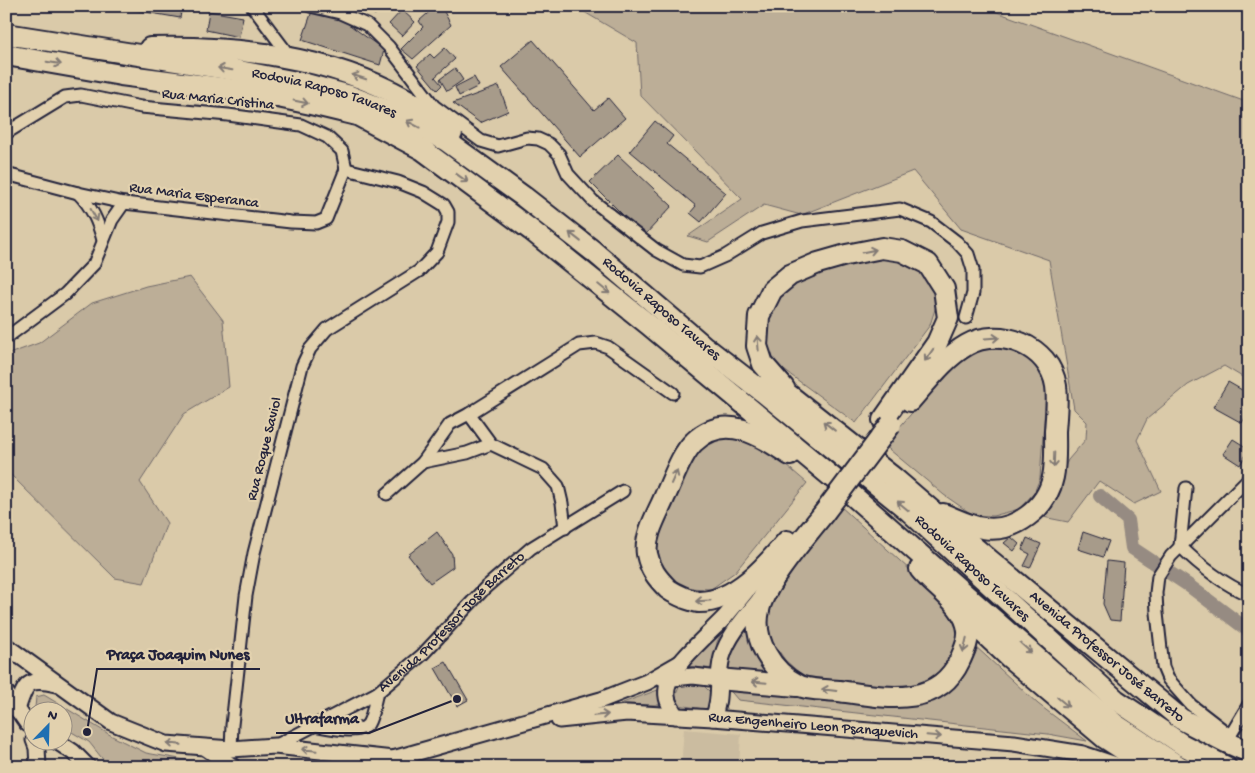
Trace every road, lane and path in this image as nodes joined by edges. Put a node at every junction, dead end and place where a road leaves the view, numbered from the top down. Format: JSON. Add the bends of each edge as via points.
{"nodes":[{"id":1,"x":252,"y":6,"type":"edge"},
{"id":2,"x":310,"y":6,"type":"edge"},
{"id":3,"x":6,"y":34,"type":"edge"},
{"id":4,"x":94,"y":49,"type":"junction"},
{"id":5,"x":6,"y":55,"type":"edge"},
{"id":6,"x":291,"y":58,"type":"junction"},
{"id":7,"x":6,"y":133,"type":"edge"},
{"id":8,"x":346,"y":169,"type":"junction"},
{"id":9,"x":6,"y":174,"type":"edge"},
{"id":10,"x":78,"y":193,"type":"junction"},
{"id":11,"x":524,"y":197,"type":"junction"},
{"id":12,"x":124,"y":203,"type":"junction"},
{"id":13,"x":104,"y":240,"type":"junction"},
{"id":14,"x":593,"y":251,"type":"junction"},
{"id":15,"x":966,"y":318,"type":"dead end"},
{"id":16,"x":6,"y":338,"type":"edge"},
{"id":17,"x":673,"y":393,"type":"dead end"},
{"id":18,"x":792,"y":397,"type":"junction"},
{"id":19,"x":469,"y":414,"type":"junction"},
{"id":20,"x":887,"y":422,"type":"junction"},
{"id":21,"x":491,"y":444,"type":"junction"},
{"id":22,"x":423,"y":462,"type":"junction"},
{"id":23,"x":833,"y":478,"type":"junction"},
{"id":24,"x":1249,"y":478,"type":"edge"},
{"id":25,"x":1186,"y":488,"type":"dead end"},
{"id":26,"x":623,"y":491,"type":"dead end"},
{"id":27,"x":387,"y":494,"type":"dead end"},
{"id":28,"x":929,"y":508,"type":"junction"},
{"id":29,"x":819,"y":510,"type":"junction"},
{"id":30,"x":565,"y":528,"type":"junction"},
{"id":31,"x":898,"y":534,"type":"junction"},
{"id":32,"x":1180,"y":546,"type":"junction"},
{"id":33,"x":974,"y":547,"type":"junction"},
{"id":34,"x":773,"y":559,"type":"junction"},
{"id":35,"x":769,"y":585,"type":"junction"},
{"id":36,"x":1249,"y":595,"type":"edge"},
{"id":37,"x":961,"y":611,"type":"junction"},
{"id":38,"x":6,"y":646,"type":"edge"},
{"id":39,"x":680,"y":663,"type":"junction"},
{"id":40,"x":670,"y":677,"type":"junction"},
{"id":41,"x":718,"y":679,"type":"junction"},
{"id":42,"x":647,"y":682,"type":"junction"},
{"id":43,"x":60,"y":685,"type":"junction"},
{"id":44,"x":799,"y":686,"type":"junction"},
{"id":45,"x":6,"y":693,"type":"edge"},
{"id":46,"x":377,"y":693,"type":"junction"},
{"id":47,"x":1249,"y":704,"type":"edge"},
{"id":48,"x":17,"y":710,"type":"junction"},
{"id":49,"x":676,"y":716,"type":"junction"},
{"id":50,"x":22,"y":717,"type":"edge"},
{"id":51,"x":713,"y":718,"type":"junction"},
{"id":52,"x":313,"y":725,"type":"junction"},
{"id":53,"x":501,"y":729,"type":"junction"},
{"id":54,"x":1228,"y":739,"type":"junction"},
{"id":55,"x":1183,"y":745,"type":"junction"},
{"id":56,"x":275,"y":746,"type":"junction"},
{"id":57,"x":205,"y":747,"type":"junction"},
{"id":58,"x":231,"y":749,"type":"junction"},
{"id":59,"x":37,"y":750,"type":"edge"},
{"id":60,"x":70,"y":750,"type":"edge"},
{"id":61,"x":1249,"y":752,"type":"edge"},
{"id":62,"x":394,"y":763,"type":"edge"},
{"id":63,"x":38,"y":767,"type":"edge"},
{"id":64,"x":88,"y":767,"type":"edge"},
{"id":65,"x":233,"y":767,"type":"edge"},
{"id":66,"x":366,"y":767,"type":"edge"},
{"id":67,"x":1122,"y":767,"type":"edge"},
{"id":68,"x":1150,"y":767,"type":"edge"},
{"id":69,"x":1180,"y":767,"type":"edge"},
{"id":70,"x":1226,"y":767,"type":"edge"}],
"edges":[{"from":1,"to":6,"type":"street"},
{"from":2,"to":15,"type":"street","via":[[340,13],[367,25],[434,106],[481,141],[498,146],[538,138],[548,144],[559,154],[568,174],[593,201],[682,266],[700,267],[726,256],[762,232],[802,221],[900,209],[931,222],[968,254],[973,293]]},
{"from":3,"to":4,"type":"highway","name":"Rodovia Raposo Tavares"},
{"from":4,"to":6,"type":"highway","via":[[233,49]]},
{"from":11,"to":4,"type":"highway","name":"Rodovia Raposo Tavares","one_way":true,"via":[[445,140],[391,112],[350,96],[264,76]]},
{"from":5,"to":23,"type":"highway","name":"Rodovia Raposo Tavares","one_way":true,"via":[[259,94],[356,115],[423,150],[492,200]]},
{"from":11,"to":6,"type":"highway","one_way":true,"via":[[502,171],[408,100],[367,80]]},
{"from":7,"to":8,"type":"street","name":"Rua Maria Cristina","via":[[65,97],[82,94],[141,107],[302,125],[328,137],[342,151]]},
{"from":8,"to":12,"type":"street","name":"Rua Maria Esperanca","via":[[326,219],[316,224]]},
{"from":8,"to":58,"type":"street","name":"Rua Roque Saviol","via":[[392,180],[422,192],[444,205],[448,222],[437,252],[420,271],[327,330],[310,349],[302,366],[252,561]]},
{"from":9,"to":10,"type":"street","name":"Rua Maria Esperanca"},
{"from":10,"to":12,"type":"street","name":"Rua Maria Esperanca"},
{"from":10,"to":13,"type":"street","one_way":true,"via":[[88,203]]},
{"from":14,"to":11,"type":"highway","name":"Rodovia Raposo Tavares","one_way":true},
{"from":12,"to":13,"type":"street"},
{"from":13,"to":16,"type":"street","via":[[94,264],[65,294]]},
{"from":14,"to":18,"type":"highway"},
{"from":55,"to":14,"type":"highway","name":"Rodovia Raposo Tavares","one_way":true,"via":[[1116,700],[909,511],[705,347]]},
{"from":17,"to":19,"type":"street","via":[[608,346],[596,342],[579,345]]},
{"from":18,"to":20,"type":"highway","one_way":true,"via":[[763,364],[757,346],[759,316],[772,290],[790,276],[818,263],[882,248],[902,251],[928,264],[944,289],[948,318],[937,343]]},
{"from":28,"to":18,"type":"highway","name":"Rodovia Raposo Tavares","one_way":true},
{"from":19,"to":21,"type":"street"},
{"from":19,"to":22,"type":"street","via":[[450,424]]},
{"from":20,"to":28,"type":"highway","one_way":true,"via":[[952,356],[981,339],[994,336],[1030,346],[1050,368],[1056,384],[1053,477],[1048,494],[1038,509],[1004,527],[984,528]]},
{"from":20,"to":29,"type":"highway","bridge":true},
{"from":21,"to":22,"type":"street","via":[[467,453]]},
{"from":21,"to":30,"type":"street","via":[[543,468],[558,486]]},
{"from":22,"to":27,"type":"street"},
{"from":23,"to":31,"type":"highway","name":"Rodovia Raposo Tavares"},
{"from":34,"to":23,"type":"highway","one_way":true,"via":[[734,592],[717,600],[698,602],[673,593],[655,576],[647,553],[650,532],[680,464],[693,443],[709,431],[726,427],[744,429]]},
{"from":24,"to":32,"type":"street"},
{"from":25,"to":32,"type":"street"},
{"from":26,"to":30,"type":"street","name":"Avenida Professor José Barreto"},
{"from":28,"to":33,"type":"highway","name":"Rodovia Raposo Tavares"},
{"from":29,"to":34,"type":"highway"},
{"from":29,"to":35,"type":"highway"},
{"from":30,"to":46,"type":"street","name":"Avenida Professor José Barreto","via":[[531,548],[486,587],[422,654]]},
{"from":31,"to":37,"type":"highway","via":[[908,555]]},
{"from":31,"to":69,"type":"highway","name":"Rodovia Raposo Tavares","one_way":true,"via":[[1069,686],[1115,724]]},
{"from":32,"to":36,"type":"street","via":[[1233,588]]},
{"from":32,"to":54,"type":"street","via":[[1158,576],[1157,613],[1164,666],[1168,679]]},
{"from":33,"to":54,"type":"highway","name":"Avenida Professor José Barreto","via":[[1180,718]]},
{"from":33,"to":55,"type":"highway","via":[[1020,599]]},
{"from":34,"to":39,"type":"main road"},
{"from":35,"to":41,"type":"main road","via":[[731,639],[722,656]]},
{"from":35,"to":44,"type":"highway","via":[[759,609],[760,638],[765,653],[778,670]]},
{"from":37,"to":44,"type":"highway","one_way":true,"via":[[968,631],[966,648],[957,668],[941,685],[918,696],[890,698]]},
{"from":37,"to":68,"type":"highway","one_way":true,"via":[[1009,657],[1105,738]]},
{"from":38,"to":43,"type":"main road","name":"Rua Engenheiro Leon Psanquevich"},
{"from":39,"to":40,"type":"main road"},
{"from":39,"to":42,"type":"main road"},
{"from":40,"to":41,"type":"main road"},
{"from":40,"to":42,"type":"main road"},
{"from":40,"to":49,"type":"main road","via":[[666,689],[667,703]]},
{"from":44,"to":41,"type":"highway","one_way":true},
{"from":41,"to":51,"type":"main road","via":[[718,706]]},
{"from":42,"to":53,"type":"main road","name":"Rua Engenheiro Leon Psanquevich","via":[[601,700]]},
{"from":43,"to":48,"type":"main road","via":[[40,680],[29,684],[22,693]]},
{"from":57,"to":43,"type":"main road","name":"Rua Engenheiro Leon Psanquevich","one_way":true,"via":[[166,744],[111,722]]},
{"from":45,"to":48,"type":"main road"},
{"from":46,"to":52,"type":"street","name":"Avenida Professor José Barreto"},
{"from":46,"to":52,"type":"street","via":[[367,726],[354,731]]},
{"from":47,"to":54,"type":"street"},
{"from":48,"to":50,"type":"main road"},
{"from":49,"to":51,"type":"main road","name":"Rua Engenheiro Leon Psanquevich"},
{"from":53,"to":49,"type":"main road","name":"Rua Engenheiro Leon Psanquevich","one_way":true,"via":[[583,716],[627,713]]},
{"from":51,"to":67,"type":"main road","name":"Rua Engenheiro Leon Psanquevich","one_way":true,"via":[[1014,743],[1083,754]]},
{"from":52,"to":56,"type":"street","name":"Avenida Professor José Barreto"},
{"from":53,"to":62,"type":"main road","name":"Rua Engenheiro Leon Psanquevich"},
{"from":54,"to":61,"type":"highway","name":"Avenida Professor José Barreto"},
{"from":55,"to":70,"type":"highway","name":"Rodovia Raposo Tavares"},
{"from":56,"to":58,"type":"main road","name":"Rua Engenheiro Leon Psanquevich"},
{"from":62,"to":56,"type":"main road","name":"Rua Engenheiro Leon Psanquevich","one_way":true},
{"from":57,"to":58,"type":"main road","name":"Rua Engenheiro Leon Psanquevich"},
{"from":57,"to":65,"type":"main road"},
{"from":59,"to":63,"type":"main road"},
{"from":60,"to":64,"type":"main road"},
{"from":62,"to":66,"type":"main road"}]}
